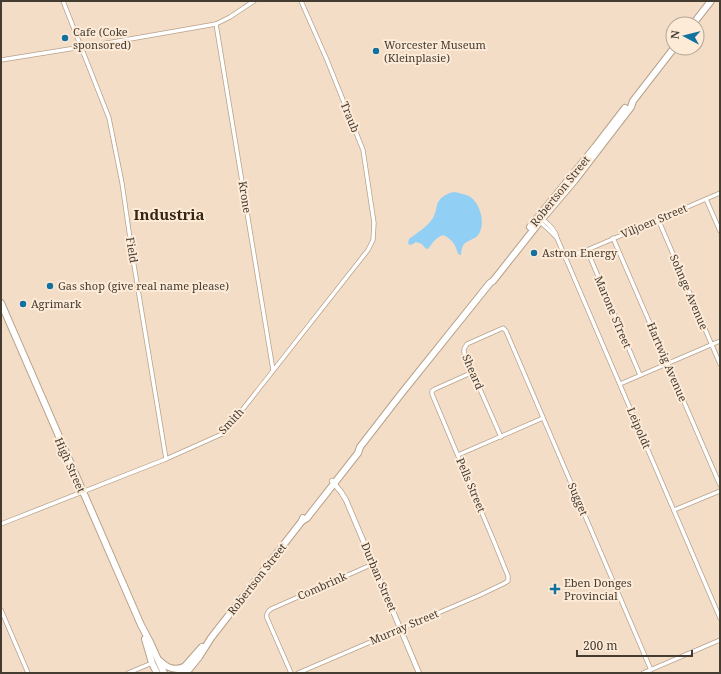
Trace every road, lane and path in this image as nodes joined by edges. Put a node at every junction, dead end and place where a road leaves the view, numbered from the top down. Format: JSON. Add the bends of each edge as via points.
{"nodes":[{"id":1,"x":63,"y":1,"type":"edge"},
{"id":2,"x":254,"y":1,"type":"edge"},
{"id":3,"x":301,"y":1,"type":"edge"},
{"id":4,"x":711,"y":1,"type":"edge"},
{"id":5,"x":699,"y":16,"type":"edge"},
{"id":6,"x":216,"y":24,"type":"junction"},
{"id":7,"x":81,"y":47,"type":"junction"},
{"id":8,"x":668,"y":56,"type":"edge"},
{"id":9,"x":1,"y":60,"type":"edge"},
{"id":10,"x":720,"y":193,"type":"edge"},
{"id":11,"x":706,"y":199,"type":"junction"},
{"id":12,"x":539,"y":219,"type":"junction"},
{"id":13,"x":658,"y":219,"type":"junction"},
{"id":14,"x":720,"y":231,"type":"edge"},
{"id":15,"x":613,"y":238,"type":"junction"},
{"id":16,"x":373,"y":240,"type":"joint"},
{"id":17,"x":587,"y":250,"type":"junction"},
{"id":18,"x":565,"y":258,"type":"junction"},
{"id":19,"x":1,"y":303,"type":"edge"},
{"id":20,"x":504,"y":328,"type":"joint"},
{"id":21,"x":720,"y":341,"type":"edge"},
{"id":22,"x":712,"y":344,"type":"junction"},
{"id":23,"x":668,"y":363,"type":"junction"},
{"id":24,"x":720,"y":364,"type":"edge"},
{"id":25,"x":273,"y":371,"type":"junction"},
{"id":26,"x":473,"y":372,"type":"junction"},
{"id":27,"x":640,"y":375,"type":"junction"},
{"id":28,"x":620,"y":384,"type":"junction"},
{"id":29,"x":544,"y":418,"type":"junction"},
{"id":30,"x":501,"y":437,"type":"junction"},
{"id":31,"x":458,"y":455,"type":"junction"},
{"id":32,"x":166,"y":459,"type":"junction"},
{"id":33,"x":333,"y":482,"type":"junction"},
{"id":34,"x":720,"y":485,"type":"edge"},
{"id":35,"x":720,"y":491,"type":"edge"},
{"id":36,"x":83,"y":492,"type":"junction"},
{"id":37,"x":674,"y":510,"type":"junction"},
{"id":38,"x":1,"y":524,"type":"edge"},
{"id":39,"x":373,"y":564,"type":"junction"},
{"id":40,"x":508,"y":579,"type":"joint"},
{"id":41,"x":1,"y":610,"type":"edge"},
{"id":42,"x":720,"y":618,"type":"edge"},
{"id":43,"x":141,"y":625,"type":"junction"},
{"id":44,"x":401,"y":628,"type":"junction"},
{"id":45,"x":720,"y":640,"type":"edge"},
{"id":46,"x":158,"y":658,"type":"junction"},
{"id":47,"x":152,"y":663,"type":"junction"},
{"id":48,"x":186,"y":670,"type":"edge"},
{"id":49,"x":651,"y":670,"type":"junction"},
{"id":50,"x":28,"y":673,"type":"edge"},
{"id":51,"x":128,"y":673,"type":"edge"},
{"id":52,"x":157,"y":673,"type":"edge"},
{"id":53,"x":164,"y":673,"type":"edge"},
{"id":54,"x":180,"y":673,"type":"edge"},
{"id":55,"x":291,"y":673,"type":"edge"},
{"id":56,"x":298,"y":673,"type":"edge"},
{"id":57,"x":419,"y":673,"type":"edge"},
{"id":58,"x":643,"y":673,"type":"edge"}],
"edges":[{"from":1,"to":7,"type":"street","name":"Field"},
{"from":2,"to":6,"type":"street"},
{"from":3,"to":16,"type":"street","name":"Traub","via":[[363,150],[374,223]]},
{"from":4,"to":5,"type":"main road"},
{"from":6,"to":7,"type":"street"},
{"from":6,"to":25,"type":"street","name":"Krone"},
{"from":7,"to":9,"type":"street"},
{"from":7,"to":32,"type":"street","name":"Field","via":[[112,129]]},
{"from":8,"to":12,"type":"main road","name":"Robertson Street","via":[[599,150]]},
{"from":10,"to":11,"type":"street","name":"Viljoen Street"},
{"from":11,"to":13,"type":"street","name":"Viljoen Street"},
{"from":11,"to":14,"type":"street"},
{"from":12,"to":18,"type":"street","name":"Leipoldt","via":[[557,238]]},
{"from":12,"to":33,"type":"main road","name":"Robertson Street","via":[[493,281]]},
{"from":13,"to":15,"type":"street","name":"Viljoen Street"},
{"from":13,"to":22,"type":"street","name":"Sohnge Avenue"},
{"from":15,"to":17,"type":"street","name":"Viljoen Street"},
{"from":15,"to":23,"type":"street","name":"Hartwig Avenue"},
{"from":16,"to":25,"type":"street","name":"Smith","via":[[368,250]]},
{"from":17,"to":18,"type":"street","name":"Viljoen Street"},
{"from":17,"to":27,"type":"street","name":"Marone STreet"},
{"from":18,"to":28,"type":"street","name":"Leipoldt"},
{"from":19,"to":36,"type":"main road","name":"High Street"},
{"from":20,"to":26,"type":"street","name":"Sheard","via":[[465,346],[464,352]]},
{"from":20,"to":29,"type":"street","name":"Sugget"},
{"from":21,"to":22,"type":"street"},
{"from":22,"to":23,"type":"street"},
{"from":22,"to":24,"type":"street","name":"Sohnge Avenue"},
{"from":23,"to":27,"type":"street"},
{"from":23,"to":34,"type":"street","name":"Hartwig Avenue"},
{"from":25,"to":32,"type":"street","name":"Smith","via":[[222,434]]},
{"from":26,"to":30,"type":"street","name":"Sheard"},
{"from":26,"to":31,"type":"street","name":"Pells Street","via":[[432,391]]},
{"from":27,"to":28,"type":"street"},
{"from":28,"to":37,"type":"street","name":"Leipoldt"},
{"from":29,"to":30,"type":"street"},
{"from":29,"to":49,"type":"street","name":"Sugget"},
{"from":30,"to":31,"type":"street"},
{"from":31,"to":40,"type":"street","name":"Pells Street"},
{"from":32,"to":36,"type":"street","name":"Smith"},
{"from":33,"to":39,"type":"street","name":"Durban Street","via":[[346,500]]},
{"from":33,"to":48,"type":"main road","name":"Robertson Street","via":[[211,638],[199,657]]},
{"from":35,"to":37,"type":"street"},
{"from":36,"to":38,"type":"street","name":"Smith"},
{"from":36,"to":43,"type":"main road","name":"High Street"},
{"from":37,"to":42,"type":"street","name":"Leipoldt"},
{"from":39,"to":44,"type":"street","name":"Durban Street"},
{"from":39,"to":55,"type":"street","name":"Combrink","via":[[267,613]]},
{"from":40,"to":44,"type":"street","name":"Murray Street","via":[[503,584]]},
{"from":41,"to":50,"type":"street"},
{"from":43,"to":46,"type":"main road","name":"High Street"},
{"from":43,"to":47,"type":"main road","name":"High Street"},
{"from":44,"to":56,"type":"street","name":"Murray Street"},
{"from":44,"to":57,"type":"street","name":"Durban Street"},
{"from":45,"to":49,"type":"street"},
{"from":46,"to":48,"type":"main road","via":[[165,666]]},
{"from":46,"to":53,"type":"main road","name":"High Street"},
{"from":47,"to":51,"type":"street"},
{"from":47,"to":52,"type":"main road","name":"High Street"},
{"from":48,"to":54,"type":"main road","name":"Robertson Street"},
{"from":49,"to":58,"type":"street"}]}
